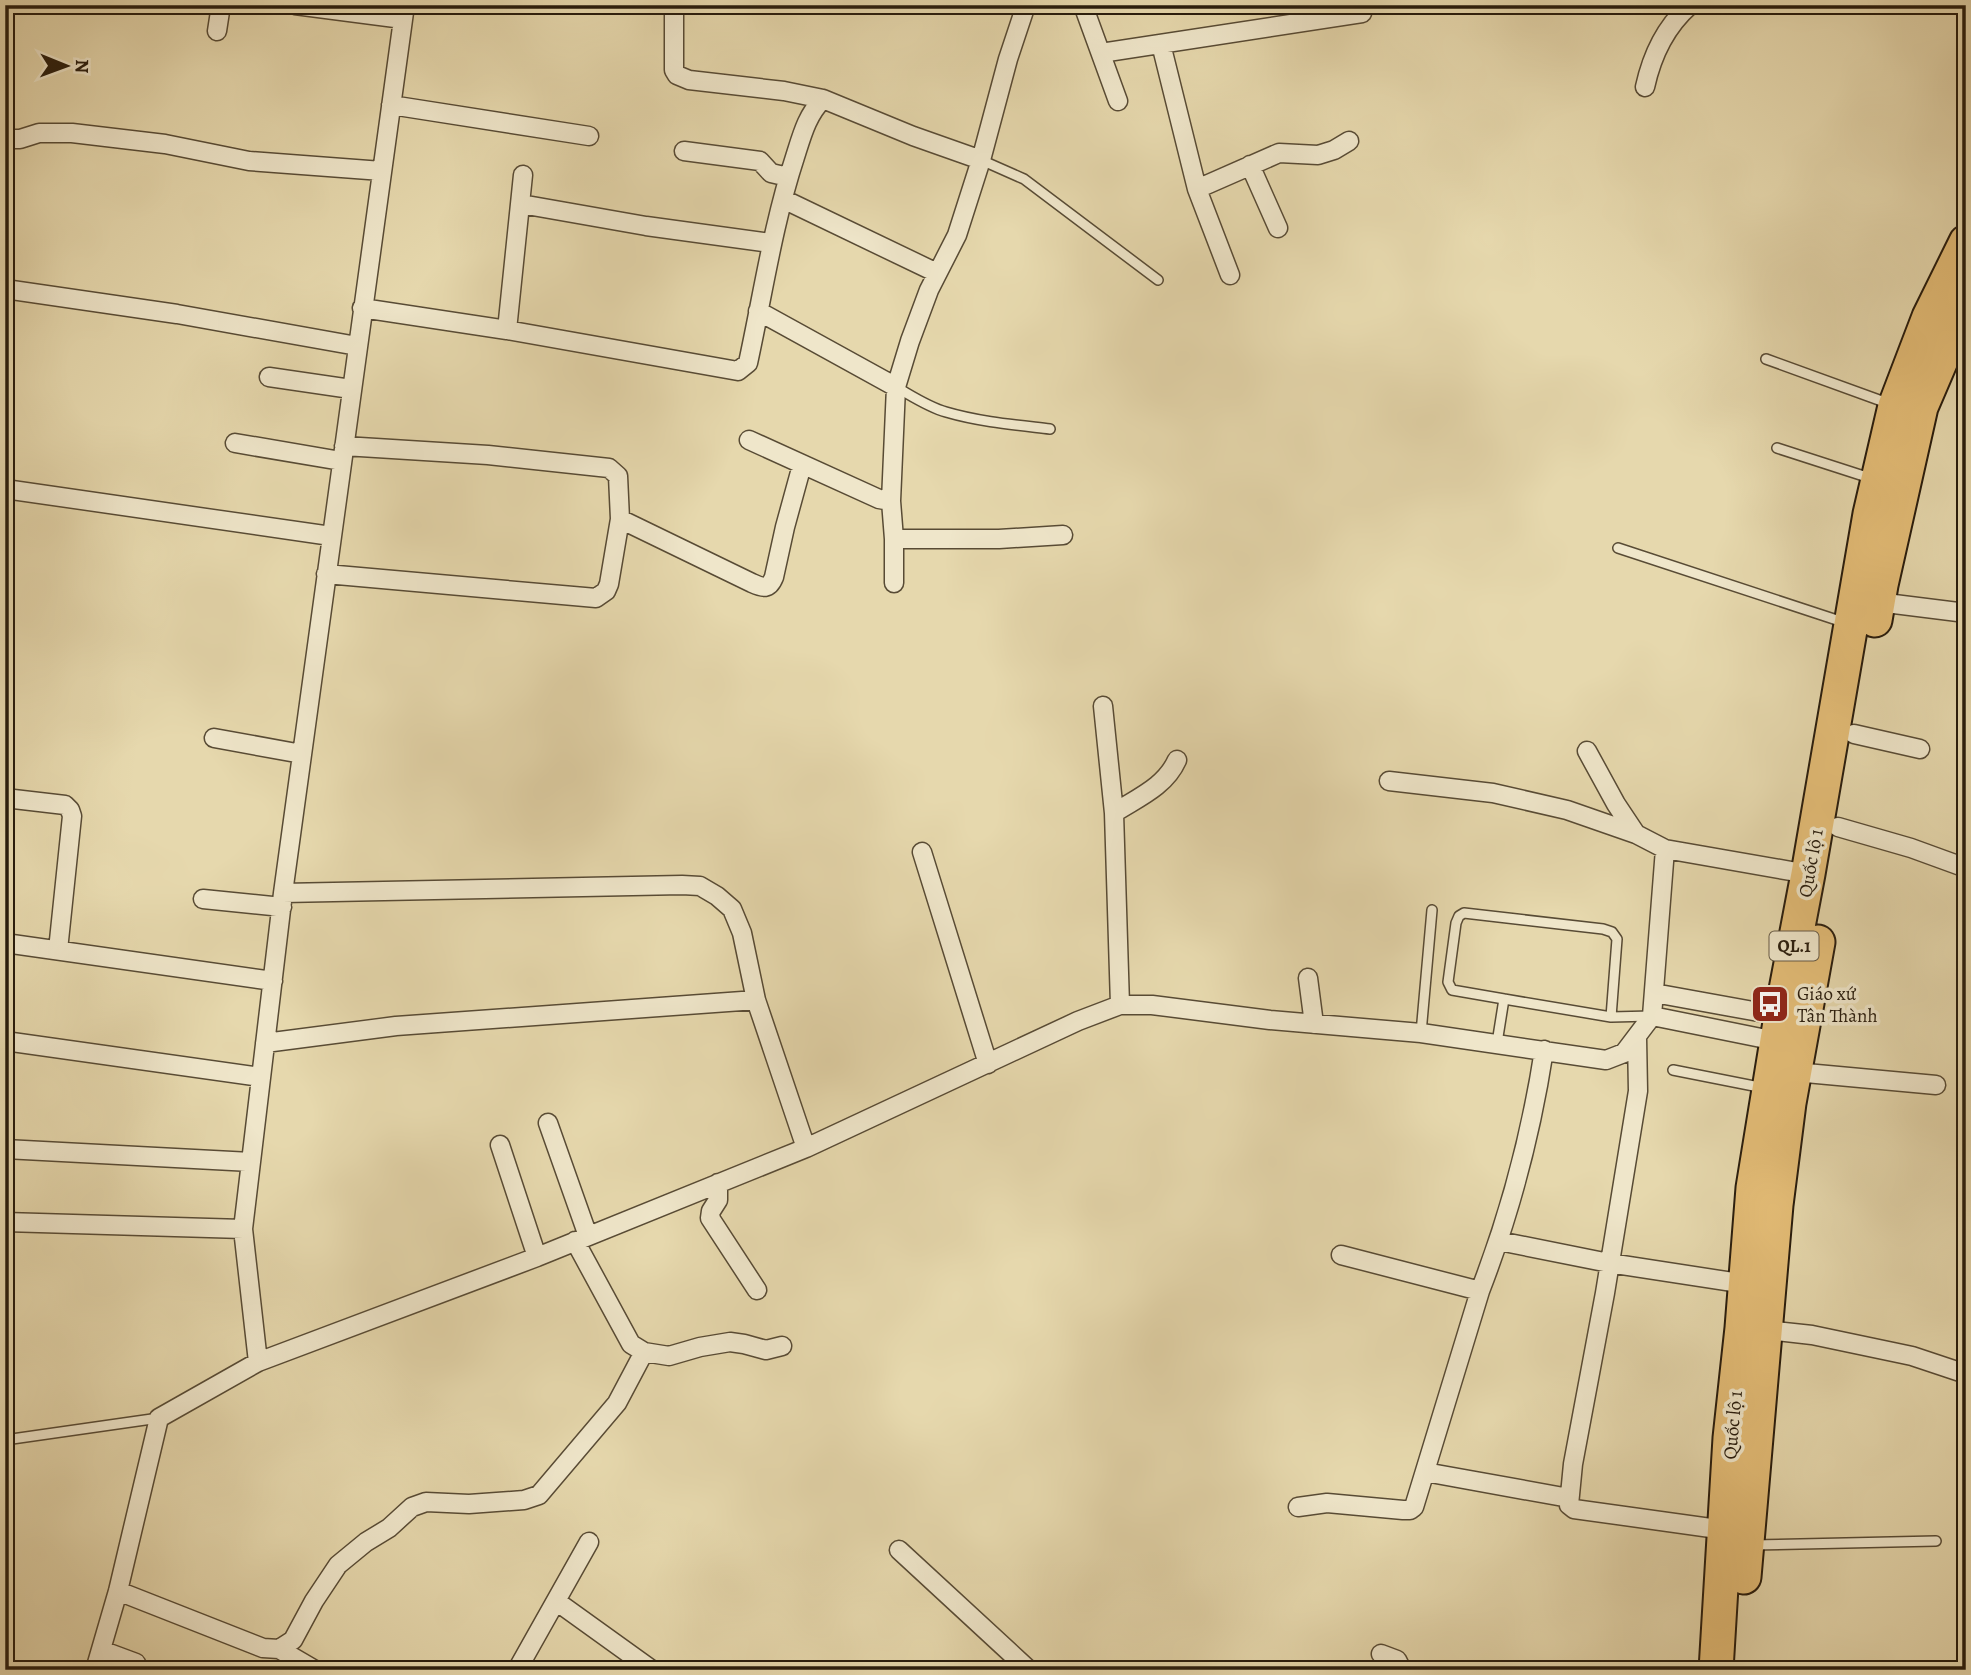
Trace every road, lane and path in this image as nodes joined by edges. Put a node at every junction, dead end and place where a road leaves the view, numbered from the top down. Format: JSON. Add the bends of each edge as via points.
{"nodes":[{"id":1,"x":220,"y":5,"type":"edge"},
{"id":2,"x":295,"y":5,"type":"edge"},
{"id":3,"x":1026,"y":5,"type":"edge"},
{"id":4,"x":1083,"y":5,"type":"edge"},
{"id":5,"x":1690,"y":5,"type":"edge"},
{"id":6,"x":404,"y":12,"type":"edge"},
{"id":7,"x":674,"y":13,"type":"dead end"},
{"id":8,"x":1362,"y":13,"type":"dead end"},
{"id":9,"x":217,"y":31,"type":"dead end"},
{"id":10,"x":1161,"y":44,"type":"junction"},
{"id":11,"x":1101,"y":53,"type":"junction"},
{"id":12,"x":1645,"y":87,"type":"dead end"},
{"id":13,"x":823,"y":99,"type":"junction"},
{"id":14,"x":1118,"y":101,"type":"dead end"},
{"id":15,"x":391,"y":105,"type":"junction"},
{"id":16,"x":589,"y":136,"type":"dead end"},
{"id":17,"x":5,"y":139,"type":"edge"},
{"id":18,"x":1349,"y":141,"type":"dead end"},
{"id":19,"x":684,"y":151,"type":"dead end"},
{"id":20,"x":981,"y":160,"type":"junction"},
{"id":21,"x":1250,"y":165,"type":"junction"},
{"id":22,"x":382,"y":171,"type":"junction"},
{"id":23,"x":523,"y":175,"type":"dead end"},
{"id":24,"x":788,"y":177,"type":"junction"},
{"id":25,"x":1197,"y":189,"type":"junction"},
{"id":26,"x":783,"y":199,"type":"junction"},
{"id":27,"x":521,"y":204,"type":"junction"},
{"id":28,"x":1278,"y":228,"type":"dead end"},
{"id":29,"x":1966,"y":242,"type":"edge"},
{"id":30,"x":771,"y":243,"type":"junction"},
{"id":31,"x":937,"y":272,"type":"junction"},
{"id":32,"x":1230,"y":275,"type":"dead end"},
{"id":33,"x":1158,"y":280,"type":"dead end"},
{"id":34,"x":5,"y":289,"type":"edge"},
{"id":35,"x":1966,"y":302,"type":"edge"},
{"id":36,"x":362,"y":309,"type":"junction"},
{"id":37,"x":758,"y":311,"type":"junction"},
{"id":38,"x":507,"y":330,"type":"junction"},
{"id":39,"x":357,"y":346,"type":"junction"},
{"id":40,"x":1766,"y":359,"type":"dead end"},
{"id":41,"x":269,"y":377,"type":"dead end"},
{"id":42,"x":897,"y":387,"type":"junction"},
{"id":43,"x":351,"y":389,"type":"junction"},
{"id":44,"x":1895,"y":406,"type":"junction"},
{"id":45,"x":1051,"y":429,"type":"dead end"},
{"id":46,"x":749,"y":440,"type":"dead end"},
{"id":47,"x":235,"y":443,"type":"dead end"},
{"id":48,"x":1777,"y":448,"type":"dead end"},
{"id":49,"x":342,"y":453,"type":"junction"},
{"id":50,"x":802,"y":465,"type":"junction"},
{"id":51,"x":1878,"y":481,"type":"junction"},
{"id":52,"x":5,"y":489,"type":"edge"},
{"id":53,"x":891,"y":501,"type":"junction"},
{"id":54,"x":620,"y":519,"type":"junction"},
{"id":55,"x":1063,"y":535,"type":"dead end"},
{"id":56,"x":331,"y":536,"type":"junction"},
{"id":57,"x":894,"y":539,"type":"junction"},
{"id":58,"x":1618,"y":548,"type":"dead end"},
{"id":59,"x":326,"y":574,"type":"junction"},
{"id":60,"x":894,"y":583,"type":"dead end"},
{"id":61,"x":1878,"y":603,"type":"junction"},
{"id":62,"x":1966,"y":612,"type":"edge"},
{"id":63,"x":1851,"y":625,"type":"junction"},
{"id":64,"x":1103,"y":706,"type":"dead end"},
{"id":65,"x":1854,"y":734,"type":"junction"},
{"id":66,"x":214,"y":738,"type":"dead end"},
{"id":67,"x":1920,"y":749,"type":"dead end"},
{"id":68,"x":1587,"y":751,"type":"dead end"},
{"id":69,"x":302,"y":754,"type":"junction"},
{"id":70,"x":1177,"y":760,"type":"dead end"},
{"id":71,"x":1389,"y":781,"type":"dead end"},
{"id":72,"x":5,"y":798,"type":"edge"},
{"id":73,"x":1114,"y":813,"type":"junction"},
{"id":74,"x":1838,"y":827,"type":"junction"},
{"id":75,"x":1636,"y":834,"type":"junction"},
{"id":76,"x":1665,"y":849,"type":"junction"},
{"id":77,"x":922,"y":852,"type":"dead end"},
{"id":78,"x":1966,"y":868,"type":"edge"},
{"id":79,"x":1808,"y":874,"type":"junction"},
{"id":80,"x":203,"y":899,"type":"dead end"},
{"id":81,"x":283,"y":900,"type":"junction"},
{"id":82,"x":1432,"y":910,"type":"dead end"},
{"id":83,"x":5,"y":943,"type":"edge"},
{"id":84,"x":58,"y":950,"type":"junction"},
{"id":85,"x":1308,"y":978,"type":"dead end"},
{"id":86,"x":272,"y":981,"type":"junction"},
{"id":87,"x":1654,"y":993,"type":"junction"},
{"id":88,"x":1504,"y":999,"type":"junction"},
{"id":89,"x":755,"y":1000,"type":"junction"},
{"id":90,"x":1120,"y":1005,"type":"junction"},
{"id":91,"x":1652,"y":1016,"type":"junction"},
{"id":92,"x":1611,"y":1017,"type":"junction"},
{"id":93,"x":1314,"y":1024,"type":"junction"},
{"id":94,"x":1779,"y":1029,"type":"junction"},
{"id":95,"x":1421,"y":1033,"type":"junction"},
{"id":96,"x":1637,"y":1038,"type":"junction"},
{"id":97,"x":5,"y":1041,"type":"edge"},
{"id":98,"x":265,"y":1043,"type":"junction"},
{"id":99,"x":1497,"y":1043,"type":"junction"},
{"id":100,"x":1544,"y":1050,"type":"junction"},
{"id":101,"x":988,"y":1064,"type":"junction"},
{"id":102,"x":1673,"y":1070,"type":"dead end"},
{"id":103,"x":261,"y":1077,"type":"junction"},
{"id":104,"x":1782,"y":1080,"type":"junction"},
{"id":105,"x":1936,"y":1085,"type":"dead end"},
{"id":106,"x":548,"y":1123,"type":"dead end"},
{"id":107,"x":500,"y":1145,"type":"dead end"},
{"id":108,"x":806,"y":1148,"type":"junction"},
{"id":109,"x":5,"y":1149,"type":"edge"},
{"id":110,"x":251,"y":1162,"type":"junction"},
{"id":111,"x":718,"y":1183,"type":"junction"},
{"id":112,"x":5,"y":1222,"type":"edge"},
{"id":113,"x":243,"y":1229,"type":"junction"},
{"id":114,"x":581,"y":1238,"type":"junction"},
{"id":115,"x":1499,"y":1241,"type":"junction"},
{"id":116,"x":1341,"y":1255,"type":"dead end"},
{"id":117,"x":537,"y":1257,"type":"junction"},
{"id":118,"x":1609,"y":1264,"type":"junction"},
{"id":119,"x":1746,"y":1284,"type":"junction"},
{"id":120,"x":757,"y":1290,"type":"dead end"},
{"id":121,"x":1480,"y":1291,"type":"junction"},
{"id":122,"x":1766,"y":1330,"type":"junction"},
{"id":123,"x":782,"y":1346,"type":"dead end"},
{"id":124,"x":644,"y":1352,"type":"junction"},
{"id":125,"x":258,"y":1362,"type":"junction"},
{"id":126,"x":1966,"y":1374,"type":"edge"},
{"id":127,"x":159,"y":1418,"type":"junction"},
{"id":128,"x":5,"y":1440,"type":"edge"},
{"id":129,"x":1425,"y":1472,"type":"junction"},
{"id":130,"x":1569,"y":1498,"type":"junction"},
{"id":131,"x":1298,"y":1507,"type":"dead end"},
{"id":132,"x":1736,"y":1538,"type":"junction"},
{"id":133,"x":1936,"y":1541,"type":"dead end"},
{"id":134,"x":589,"y":1542,"type":"dead end"},
{"id":135,"x":899,"y":1550,"type":"dead end"},
{"id":136,"x":118,"y":1591,"type":"junction"},
{"id":137,"x":556,"y":1601,"type":"junction"},
{"id":138,"x":279,"y":1649,"type":"junction"},
{"id":139,"x":101,"y":1650,"type":"junction"},
{"id":140,"x":1381,"y":1654,"type":"dead end"},
{"id":141,"x":136,"y":1663,"type":"dead end"},
{"id":142,"x":95,"y":1670,"type":"edge"},
{"id":143,"x":315,"y":1670,"type":"edge"},
{"id":144,"x":517,"y":1670,"type":"edge"},
{"id":145,"x":652,"y":1670,"type":"edge"},
{"id":146,"x":1029,"y":1670,"type":"edge"},
{"id":147,"x":1402,"y":1670,"type":"edge"},
{"id":148,"x":1716,"y":1670,"type":"edge"},
{"id":149,"x":1736,"y":1670,"type":"edge"}],
"edges":[{"from":1,"to":9,"type":"street"},
{"from":2,"to":6,"type":"street"},
{"from":3,"to":20,"type":"street"},
{"from":4,"to":11,"type":"street"},
{"from":5,"to":12,"type":"street","via":[[1665,33]]},
{"from":6,"to":15,"type":"street"},
{"from":7,"to":13,"type":"street","via":[[674,70],[683,78]]},
{"from":8,"to":10,"type":"street"},
{"from":10,"to":11,"type":"street"},
{"from":10,"to":25,"type":"street"},
{"from":11,"to":14,"type":"street"},
{"from":13,"to":20,"type":"street"},
{"from":13,"to":24,"type":"street","via":[[807,121]]},
{"from":15,"to":16,"type":"street"},
{"from":15,"to":22,"type":"street"},
{"from":17,"to":22,"type":"street","via":[[72,133],[165,144],[249,161]]},
{"from":18,"to":21,"type":"street","via":[[1327,154],[1279,153]]},
{"from":19,"to":24,"type":"street","via":[[760,161],[771,173]]},
{"from":20,"to":31,"type":"street","via":[[957,235]]},
{"from":20,"to":33,"type":"lane","via":[[1024,179]]},
{"from":21,"to":25,"type":"street"},
{"from":21,"to":28,"type":"street"},
{"from":22,"to":36,"type":"street"},
{"from":23,"to":27,"type":"street"},
{"from":24,"to":26,"type":"street"},
{"from":25,"to":32,"type":"street"},
{"from":26,"to":30,"type":"street"},
{"from":26,"to":31,"type":"street"},
{"from":27,"to":30,"type":"street"},
{"from":27,"to":38,"type":"street"},
{"from":29,"to":44,"type":"highway","name":"Quốc lộ 1","number":"QL.1","via":[[1929,317]]},
{"from":30,"to":37,"type":"street"},
{"from":31,"to":42,"type":"street","via":[[909,341]]},
{"from":34,"to":39,"type":"street"},
{"from":35,"to":61,"type":"highway","name":"Quốc lộ 1","number":"QL.1","via":[[1921,407]]},
{"from":36,"to":38,"type":"street"},
{"from":36,"to":39,"type":"street"},
{"from":37,"to":38,"type":"street","via":[[748,363],[738,371]]},
{"from":37,"to":42,"type":"street"},
{"from":39,"to":43,"type":"street"},
{"from":40,"to":44,"type":"lane"},
{"from":41,"to":43,"type":"street"},
{"from":42,"to":45,"type":"lane","via":[[944,412]]},
{"from":42,"to":53,"type":"street"},
{"from":43,"to":49,"type":"street"},
{"from":44,"to":51,"type":"highway","name":"Quốc lộ 1","number":"QL.1"},
{"from":46,"to":50,"type":"street"},
{"from":47,"to":49,"type":"street"},
{"from":48,"to":51,"type":"lane"},
{"from":49,"to":54,"type":"street","via":[[488,455],[609,468],[618,476]]},
{"from":49,"to":56,"type":"street"},
{"from":50,"to":53,"type":"street"},
{"from":50,"to":54,"type":"street","via":[[774,577],[767,587]]},
{"from":51,"to":63,"type":"highway","name":"Quốc lộ 1","number":"QL.1"},
{"from":52,"to":56,"type":"street"},
{"from":53,"to":57,"type":"street"},
{"from":54,"to":59,"type":"street","via":[[609,584],[596,598]]},
{"from":55,"to":57,"type":"street"},
{"from":56,"to":59,"type":"street"},
{"from":57,"to":60,"type":"street"},
{"from":58,"to":63,"type":"lane"},
{"from":59,"to":69,"type":"street"},
{"from":61,"to":62,"type":"street"},
{"from":61,"to":65,"type":"highway","name":"Quốc lộ 1","number":"QL.1"},
{"from":63,"to":79,"type":"highway","name":"Quốc lộ 1","number":"QL.1"},
{"from":64,"to":73,"type":"street"},
{"from":65,"to":67,"type":"street"},
{"from":65,"to":74,"type":"highway","name":"Quốc lộ 1","number":"QL.1"},
{"from":66,"to":69,"type":"street"},
{"from":68,"to":75,"type":"street"},
{"from":69,"to":81,"type":"street"},
{"from":70,"to":73,"type":"street","via":[[1164,782]]},
{"from":71,"to":75,"type":"street","via":[[1493,793],[1567,810]]},
{"from":72,"to":84,"type":"street","via":[[70,810]]},
{"from":73,"to":90,"type":"street"},
{"from":74,"to":78,"type":"street"},
{"from":74,"to":104,"type":"highway","name":"Quốc lộ 1","number":"QL.1"},
{"from":75,"to":76,"type":"street"},
{"from":76,"to":79,"type":"street"},
{"from":76,"to":87,"type":"street"},
{"from":77,"to":101,"type":"street"},
{"from":79,"to":94,"type":"highway","name":"Quốc lộ 1","number":"QL.1"},
{"from":80,"to":81,"type":"street"},
{"from":81,"to":86,"type":"street"},
{"from":81,"to":89,"type":"street","via":[[700,886],[732,909],[742,933]]},
{"from":82,"to":95,"type":"lane"},
{"from":83,"to":84,"type":"street"},
{"from":84,"to":86,"type":"street"},
{"from":85,"to":93,"type":"street"},
{"from":86,"to":98,"type":"street"},
{"from":87,"to":91,"type":"street"},
{"from":87,"to":94,"type":"street"},
{"from":88,"to":92,"type":"lane"},
{"from":88,"to":92,"type":"lane","via":[[1449,986],[1456,923],[1464,913],[1612,932],[1617,939]]},
{"from":88,"to":99,"type":"lane"},
{"from":89,"to":98,"type":"street","via":[[396,1026]]},
{"from":89,"to":108,"type":"street"},
{"from":90,"to":93,"type":"street"},
{"from":90,"to":101,"type":"street"},
{"from":91,"to":92,"type":"lane"},
{"from":91,"to":94,"type":"street"},
{"from":91,"to":96,"type":"street"},
{"from":93,"to":95,"type":"street"},
{"from":94,"to":104,"type":"highway","name":"Quốc lộ 1","number":"QL.1"},
{"from":95,"to":99,"type":"street"},
{"from":96,"to":100,"type":"street","via":[[1624,1053],[1606,1060]]},
{"from":96,"to":118,"type":"street","via":[[1638,1091]]},
{"from":97,"to":103,"type":"street"},
{"from":98,"to":103,"type":"street"},
{"from":99,"to":100,"type":"street"},
{"from":100,"to":115,"type":"street","via":[[1527,1143]]},
{"from":101,"to":108,"type":"street"},
{"from":102,"to":104,"type":"lane"},
{"from":103,"to":110,"type":"street"},
{"from":104,"to":105,"type":"street"},
{"from":104,"to":119,"type":"highway","name":"Quốc lộ 1","number":"QL.1","via":[[1753,1188]]},
{"from":104,"to":122,"type":"highway","name":"Quốc lộ 1","number":"QL.1","via":[[1788,1103]]},
{"from":106,"to":114,"type":"street"},
{"from":107,"to":117,"type":"street"},
{"from":108,"to":111,"type":"street"},
{"from":109,"to":110,"type":"street"},
{"from":110,"to":113,"type":"street"},
{"from":111,"to":114,"type":"street"},
{"from":111,"to":120,"type":"street","via":[[718,1200],[710,1218]]},
{"from":112,"to":113,"type":"street"},
{"from":113,"to":125,"type":"street"},
{"from":114,"to":117,"type":"street"},
{"from":114,"to":124,"type":"street","via":[[631,1344]]},
{"from":115,"to":118,"type":"street"},
{"from":115,"to":121,"type":"street"},
{"from":116,"to":121,"type":"street"},
{"from":117,"to":125,"type":"street"},
{"from":118,"to":119,"type":"street"},
{"from":118,"to":130,"type":"street"},
{"from":119,"to":132,"type":"highway","name":"Quốc lộ 1","number":"QL.1","via":[[1730,1438]]},
{"from":121,"to":129,"type":"street"},
{"from":122,"to":126,"type":"street","via":[[1912,1356]]},
{"from":122,"to":132,"type":"highway","name":"Quốc lộ 1","number":"QL.1"},
{"from":123,"to":124,"type":"street","via":[[766,1350],[730,1342],[669,1356]]},
{"from":124,"to":138,"type":"street","via":[[617,1403],[539,1495],[469,1504],[426,1502],[412,1507],[338,1565],[293,1640]]},
{"from":125,"to":127,"type":"street"},
{"from":127,"to":128,"type":"lane"},
{"from":127,"to":136,"type":"street"},
{"from":129,"to":130,"type":"street"},
{"from":129,"to":131,"type":"street","via":[[1410,1510],[1327,1503]]},
{"from":130,"to":132,"type":"street","via":[[1574,1509]]},
{"from":132,"to":133,"type":"lane"},
{"from":132,"to":148,"type":"highway","name":"Quốc lộ 1","number":"QL.1"},
{"from":132,"to":149,"type":"highway","name":"Quốc lộ 1","number":"QL.1"},
{"from":134,"to":137,"type":"street"},
{"from":135,"to":146,"type":"street"},
{"from":136,"to":138,"type":"street","via":[[262,1648]]},
{"from":136,"to":139,"type":"street"},
{"from":137,"to":144,"type":"street"},
{"from":137,"to":145,"type":"street"},
{"from":138,"to":143,"type":"street"},
{"from":139,"to":141,"type":"street"},
{"from":139,"to":142,"type":"street"},
{"from":140,"to":147,"type":"street","via":[[1397,1660]]}]}
